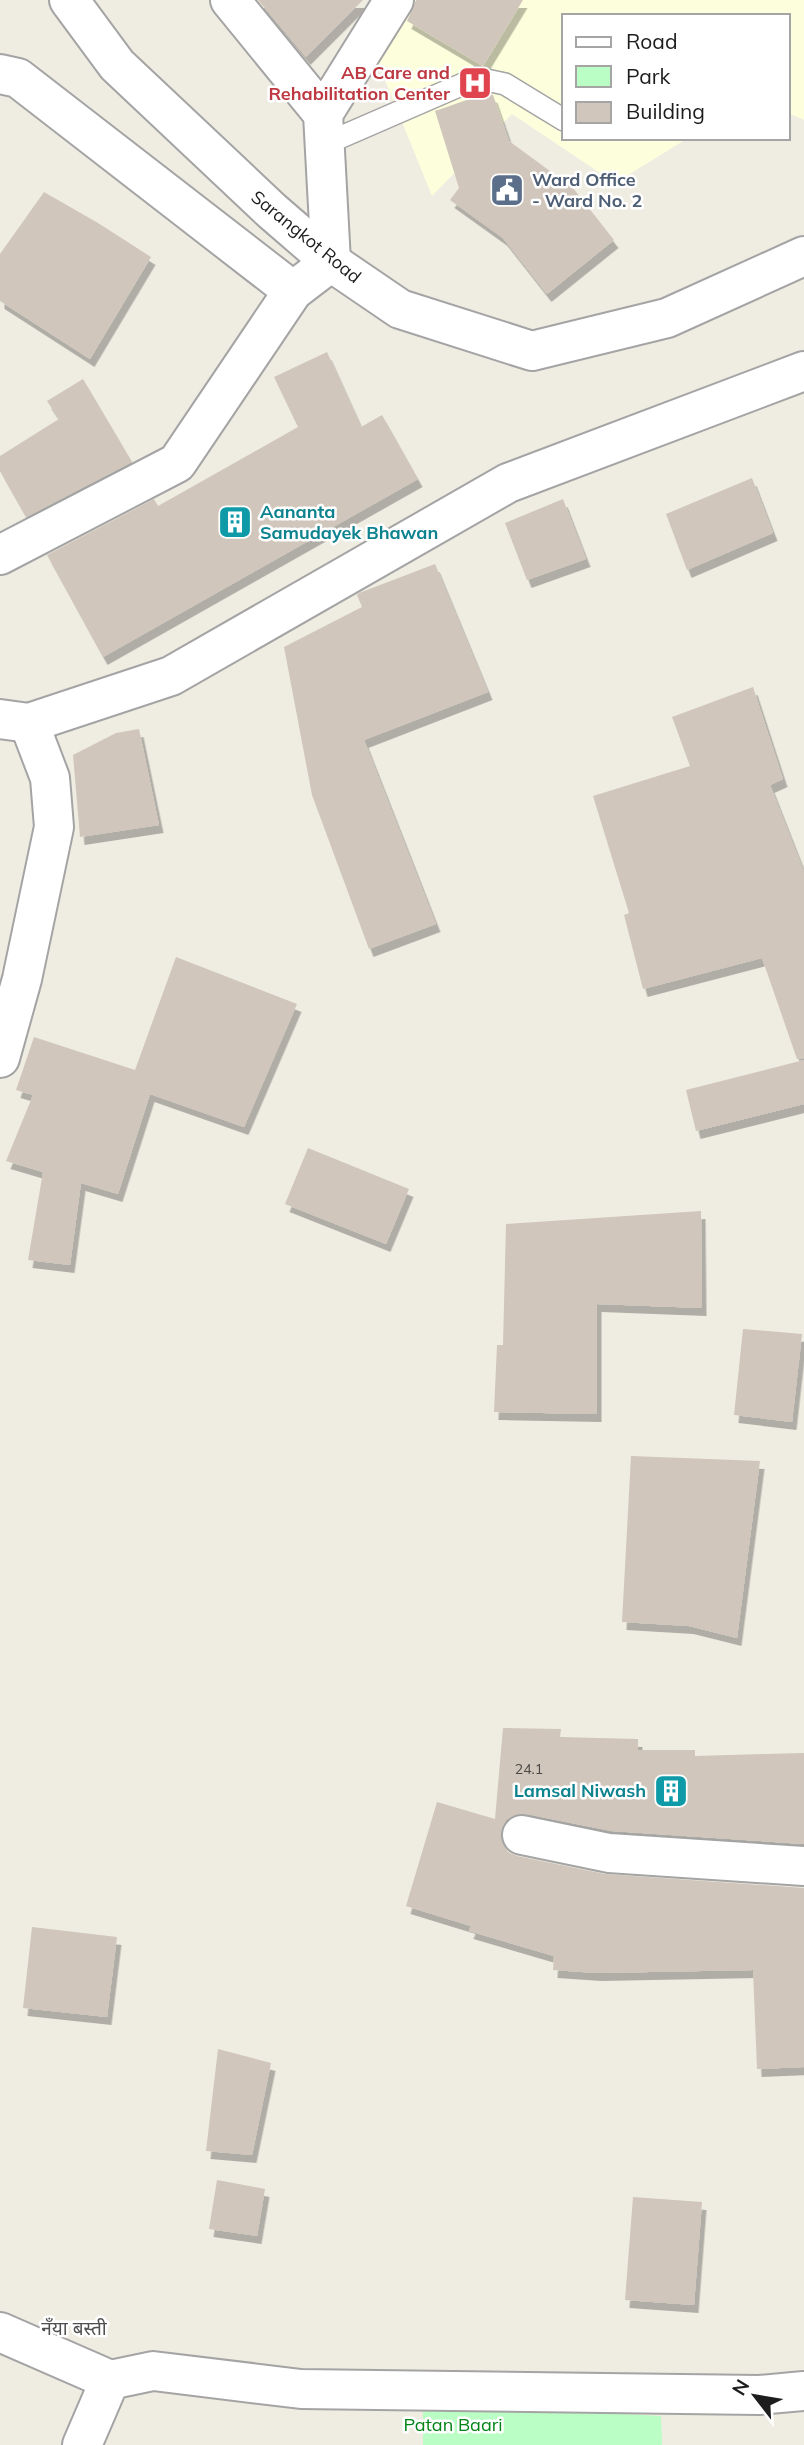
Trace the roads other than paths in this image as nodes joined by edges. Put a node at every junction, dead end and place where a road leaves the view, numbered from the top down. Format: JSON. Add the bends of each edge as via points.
{"nodes":[{"id":1,"x":69,"y":0,"type":"edge"},
{"id":2,"x":230,"y":0,"type":"edge"},
{"id":3,"x":394,"y":0,"type":"edge"},
{"id":4,"x":0,"y":74,"type":"edge"},
{"id":5,"x":562,"y":119,"type":"edge"},
{"id":6,"x":324,"y":129,"type":"junction"},
{"id":7,"x":804,"y":256,"type":"edge"},
{"id":8,"x":331,"y":262,"type":"junction"},
{"id":9,"x":293,"y":292,"type":"junction"},
{"id":10,"x":804,"y":371,"type":"edge"},
{"id":11,"x":0,"y":555,"type":"edge"},
{"id":12,"x":14,"y":721,"type":"edge"},
{"id":13,"x":0,"y":1058,"type":"edge"},
{"id":14,"x":522,"y":1835,"type":"dead end"},
{"id":15,"x":804,"y":1866,"type":"edge"},
{"id":16,"x":0,"y":2332,"type":"edge"},
{"id":17,"x":110,"y":2380,"type":"junction"},
{"id":18,"x":804,"y":2391,"type":"edge"},
{"id":19,"x":82,"y":2445,"type":"edge"}],
"edges":[{"from":1,"to":8,"type":"street","name":"Sarangkot Road","via":[[117,65]]},
{"from":2,"to":6,"type":"street"},
{"from":3,"to":6,"type":"street"},
{"from":4,"to":9,"type":"street","via":[[19,78]]},
{"from":5,"to":6,"type":"lane","via":[[506,84],[477,78]]},
{"from":6,"to":8,"type":"street"},
{"from":7,"to":8,"type":"street","name":"Sarangkot Road","via":[[667,318],[532,351],[400,309]]},
{"from":8,"to":9,"type":"street"},
{"from":9,"to":11,"type":"street","via":[[177,463]]},
{"from":10,"to":12,"type":"street","via":[[509,482],[171,676]]},
{"from":12,"to":13,"type":"street","via":[[50,778],[54,827]]},
{"from":14,"to":15,"type":"street","via":[[609,1853]]},
{"from":16,"to":17,"type":"street"},
{"from":17,"to":18,"type":"street","via":[[153,2371],[301,2389],[759,2395]]},
{"from":17,"to":19,"type":"street"}]}
